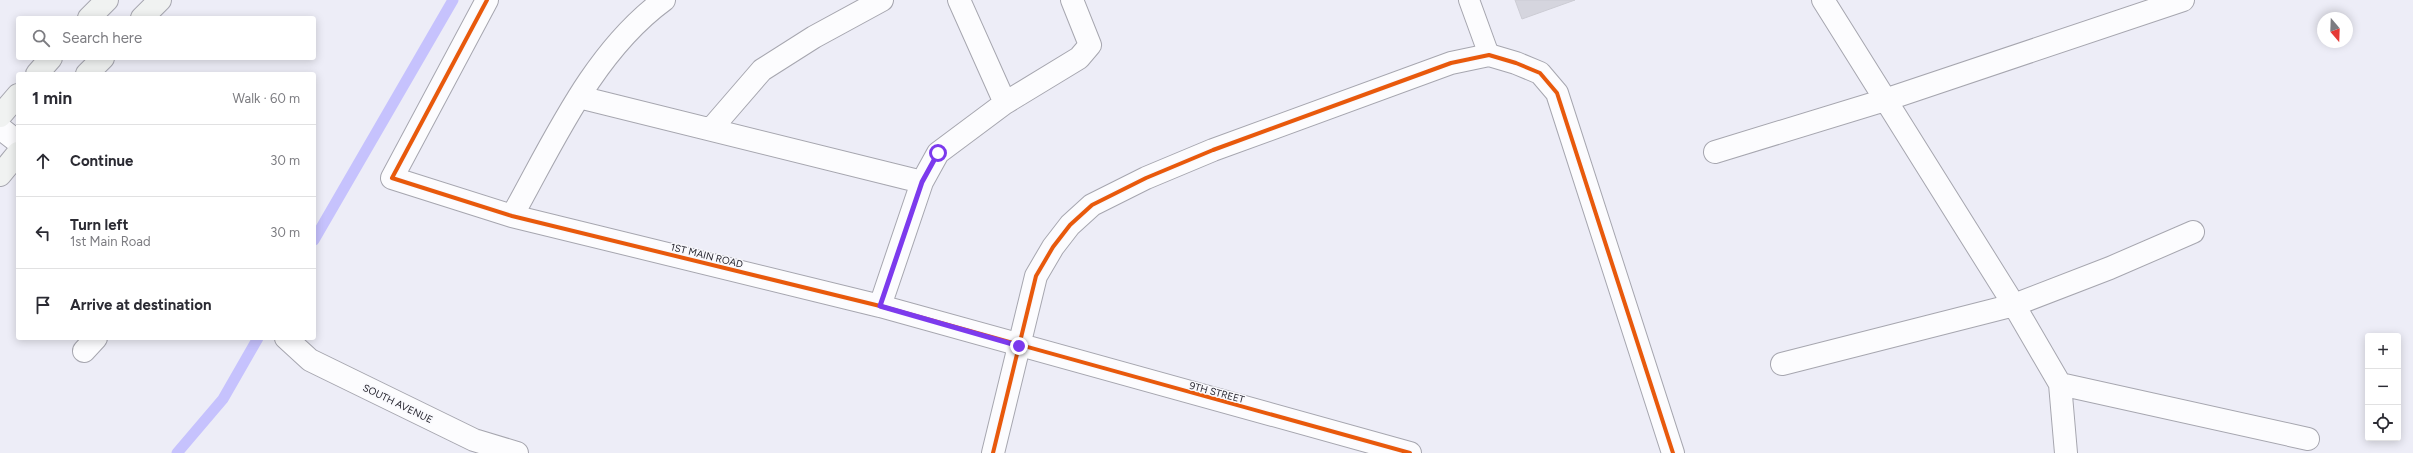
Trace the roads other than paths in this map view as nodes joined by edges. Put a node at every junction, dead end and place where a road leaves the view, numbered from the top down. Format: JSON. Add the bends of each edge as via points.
{"nodes":[{"id":1,"x":107,"y":0,"type":"edge"},
{"id":2,"x":160,"y":0,"type":"edge"},
{"id":3,"x":487,"y":0,"type":"edge"},
{"id":4,"x":664,"y":0,"type":"edge"},
{"id":5,"x":882,"y":0,"type":"edge"},
{"id":6,"x":958,"y":0,"type":"edge"},
{"id":7,"x":1072,"y":0,"type":"edge"},
{"id":8,"x":1469,"y":0,"type":"edge"},
{"id":9,"x":1823,"y":0,"type":"edge"},
{"id":10,"x":2183,"y":0,"type":"edge"},
{"id":11,"x":91,"y":16,"type":"edge"},
{"id":12,"x":144,"y":16,"type":"edge"},
{"id":13,"x":1488,"y":56,"type":"junction"},
{"id":14,"x":48,"y":60,"type":"edge"},
{"id":15,"x":101,"y":60,"type":"edge"},
{"id":16,"x":38,"y":72,"type":"edge"},
{"id":17,"x":89,"y":72,"type":"edge"},
{"id":18,"x":16,"y":97,"type":"edge"},
{"id":19,"x":579,"y":97,"type":"junction"},
{"id":20,"x":1885,"y":100,"type":"junction"},
{"id":21,"x":1006,"y":103,"type":"junction"},
{"id":22,"x":0,"y":116,"type":"edge"},
{"id":23,"x":0,"y":128,"type":"edge"},
{"id":24,"x":711,"y":129,"type":"junction"},
{"id":25,"x":16,"y":140,"type":"edge"},
{"id":26,"x":1715,"y":152,"type":"dead end"},
{"id":27,"x":16,"y":155,"type":"edge"},
{"id":28,"x":0,"y":175,"type":"edge"},
{"id":29,"x":922,"y":182,"type":"junction"},
{"id":30,"x":512,"y":216,"type":"junction"},
{"id":31,"x":2193,"y":232,"type":"dead end"},
{"id":32,"x":2014,"y":305,"type":"junction"},
{"id":33,"x":880,"y":306,"type":"junction"},
{"id":34,"x":288,"y":340,"type":"edge"},
{"id":35,"x":1019,"y":346,"type":"junction"},
{"id":36,"x":1782,"y":364,"type":"dead end"},
{"id":37,"x":2060,"y":384,"type":"junction"},
{"id":38,"x":2308,"y":439,"type":"dead end"},
{"id":39,"x":473,"y":447,"type":"edge"},
{"id":40,"x":518,"y":453,"type":"edge"},
{"id":41,"x":993,"y":453,"type":"edge"},
{"id":42,"x":1410,"y":453,"type":"edge"},
{"id":43,"x":1673,"y":453,"type":"edge"},
{"id":44,"x":2066,"y":453,"type":"edge"}],
"edges":[{"from":1,"to":11,"type":"main road"},
{"from":2,"to":12,"type":"main road"},
{"from":3,"to":30,"type":"street","name":"1ST MAIN ROAD","via":[[392,178]]},
{"from":4,"to":19,"type":"street","via":[[648,12],[590,76]]},
{"from":5,"to":24,"type":"street","via":[[814,37],[762,70]]},
{"from":6,"to":21,"type":"street"},
{"from":7,"to":21,"type":"street","via":[[1090,45],[1079,58]]},
{"from":8,"to":13,"type":"lane"},
{"from":9,"to":20,"type":"street"},
{"from":10,"to":20,"type":"street"},
{"from":13,"to":35,"type":"street","via":[[1452,63],[1213,150],[1146,178],[1092,205],[1070,225],[1052,247],[1036,276]]},
{"from":13,"to":43,"type":"street","via":[[1516,62],[1540,74],[1557,93]]},
{"from":14,"to":16,"type":"main road"},
{"from":15,"to":17,"type":"main road"},
{"from":18,"to":22,"type":"main road"},
{"from":19,"to":24,"type":"street"},
{"from":19,"to":30,"type":"street"},
{"from":20,"to":26,"type":"street"},
{"from":20,"to":32,"type":"street"},
{"from":21,"to":29,"type":"street","via":[[938,153]]},
{"from":23,"to":25,"type":"street"},
{"from":24,"to":29,"type":"street"},
{"from":27,"to":28,"type":"main road"},
{"from":29,"to":33,"type":"street"},
{"from":30,"to":33,"type":"street","name":"1ST MAIN ROAD"},
{"from":31,"to":32,"type":"street"},
{"from":32,"to":36,"type":"street"},
{"from":32,"to":37,"type":"street"},
{"from":33,"to":35,"type":"street","name":"1ST MAIN ROAD"},
{"from":34,"to":39,"type":"street","name":"SOUTH AVENUE","via":[[310,360]]},
{"from":35,"to":41,"type":"street"},
{"from":35,"to":42,"type":"street","name":"9TH STREET"},
{"from":37,"to":38,"type":"street"},
{"from":37,"to":44,"type":"street"},
{"from":39,"to":40,"type":"street","name":"SOUTH AVENUE"}]}
